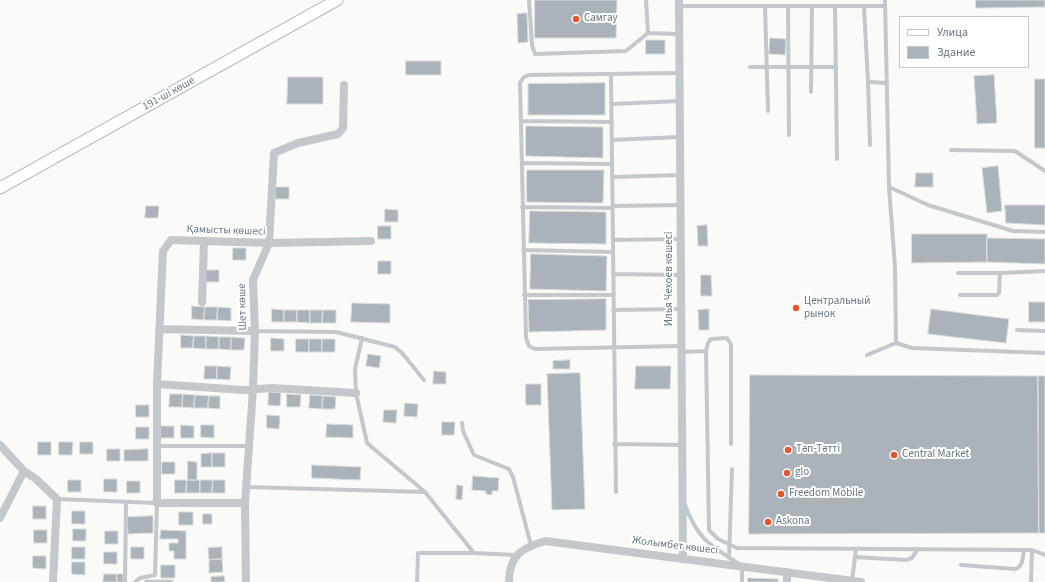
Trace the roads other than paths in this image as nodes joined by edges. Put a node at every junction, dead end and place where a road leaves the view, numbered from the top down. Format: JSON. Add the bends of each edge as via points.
{"nodes":[{"id":1,"x":337,"y":0,"type":"edge"},
{"id":2,"x":529,"y":0,"type":"edge"},
{"id":3,"x":646,"y":0,"type":"edge"},
{"id":4,"x":885,"y":0,"type":"edge"},
{"id":5,"x":678,"y":3,"type":"edge"},
{"id":6,"x":765,"y":6,"type":"junction"},
{"id":7,"x":788,"y":6,"type":"junction"},
{"id":8,"x":812,"y":6,"type":"junction"},
{"id":9,"x":835,"y":6,"type":"junction"},
{"id":10,"x":884,"y":6,"type":"junction"},
{"id":11,"x":864,"y":7,"type":"junction"},
{"id":12,"x":648,"y":33,"type":"junction"},
{"id":13,"x":678,"y":34,"type":"junction"},
{"id":14,"x":767,"y":66,"type":"junction"},
{"id":15,"x":789,"y":66,"type":"junction"},
{"id":16,"x":750,"y":67,"type":"dead end"},
{"id":17,"x":812,"y":67,"type":"junction"},
{"id":18,"x":836,"y":67,"type":"junction"},
{"id":19,"x":679,"y":73,"type":"junction"},
{"id":20,"x":611,"y":76,"type":"junction"},
{"id":21,"x":868,"y":82,"type":"junction"},
{"id":22,"x":887,"y":83,"type":"junction"},
{"id":23,"x":344,"y":85,"type":"dead end"},
{"id":24,"x":811,"y":92,"type":"dead end"},
{"id":25,"x":679,"y":101,"type":"junction"},
{"id":26,"x":612,"y":104,"type":"junction"},
{"id":27,"x":768,"y":111,"type":"dead end"},
{"id":28,"x":521,"y":121,"type":"junction"},
{"id":29,"x":612,"y":122,"type":"junction"},
{"id":30,"x":789,"y":136,"type":"dead end"},
{"id":31,"x":679,"y":137,"type":"junction"},
{"id":32,"x":612,"y":140,"type":"junction"},
{"id":33,"x":870,"y":145,"type":"dead end"},
{"id":34,"x":950,"y":150,"type":"dead end"},
{"id":35,"x":837,"y":159,"type":"dead end"},
{"id":36,"x":522,"y":163,"type":"junction"},
{"id":37,"x":612,"y":164,"type":"junction"},
{"id":38,"x":1045,"y":171,"type":"edge"},
{"id":39,"x":680,"y":175,"type":"junction"},
{"id":40,"x":613,"y":177,"type":"junction"},
{"id":41,"x":2,"y":186,"type":"edge"},
{"id":42,"x":889,"y":187,"type":"junction"},
{"id":43,"x":680,"y":205,"type":"junction"},
{"id":44,"x":522,"y":207,"type":"junction"},
{"id":45,"x":613,"y":207,"type":"junction"},
{"id":46,"x":1045,"y":232,"type":"edge"},
{"id":47,"x":680,"y":238,"type":"junction"},
{"id":48,"x":613,"y":240,"type":"junction"},
{"id":49,"x":204,"y":241,"type":"junction"},
{"id":50,"x":371,"y":241,"type":"dead end"},
{"id":51,"x":269,"y":243,"type":"junction"},
{"id":52,"x":523,"y":250,"type":"junction"},
{"id":53,"x":613,"y":252,"type":"junction"},
{"id":54,"x":1045,"y":271,"type":"edge"},
{"id":55,"x":958,"y":273,"type":"dead end"},
{"id":56,"x":1000,"y":273,"type":"junction"},
{"id":57,"x":613,"y":274,"type":"junction"},
{"id":58,"x":680,"y":275,"type":"junction"},
{"id":59,"x":524,"y":295,"type":"junction"},
{"id":60,"x":613,"y":295,"type":"junction"},
{"id":61,"x":960,"y":295,"type":"dead end"},
{"id":62,"x":202,"y":302,"type":"dead end"},
{"id":63,"x":681,"y":309,"type":"junction"},
{"id":64,"x":614,"y":310,"type":"junction"},
{"id":65,"x":159,"y":329,"type":"junction"},
{"id":66,"x":1017,"y":330,"type":"dead end"},
{"id":67,"x":255,"y":331,"type":"junction"},
{"id":68,"x":1045,"y":331,"type":"edge"},
{"id":69,"x":362,"y":338,"type":"junction"},
{"id":70,"x":896,"y":343,"type":"junction"},
{"id":71,"x":614,"y":347,"type":"junction"},
{"id":72,"x":681,"y":349,"type":"junction"},
{"id":73,"x":706,"y":351,"type":"junction"},
{"id":74,"x":1045,"y":353,"type":"edge"},
{"id":75,"x":867,"y":355,"type":"dead end"},
{"id":76,"x":424,"y":380,"type":"dead end"},
{"id":77,"x":157,"y":384,"type":"junction"},
{"id":78,"x":253,"y":389,"type":"junction"},
{"id":79,"x":356,"y":393,"type":"junction"},
{"id":80,"x":462,"y":423,"type":"dead end"},
{"id":81,"x":614,"y":444,"type":"junction"},
{"id":82,"x":731,"y":444,"type":"dead end"},
{"id":83,"x":0,"y":445,"type":"edge"},
{"id":84,"x":682,"y":445,"type":"junction"},
{"id":85,"x":156,"y":446,"type":"junction"},
{"id":86,"x":249,"y":446,"type":"junction"},
{"id":87,"x":732,"y":469,"type":"dead end"},
{"id":88,"x":24,"y":471,"type":"junction"},
{"id":89,"x":246,"y":487,"type":"junction"},
{"id":90,"x":425,"y":492,"type":"junction"},
{"id":91,"x":616,"y":492,"type":"dead end"},
{"id":92,"x":682,"y":498,"type":"junction"},
{"id":93,"x":57,"y":499,"type":"junction"},
{"id":94,"x":126,"y":502,"type":"junction"},
{"id":95,"x":157,"y":503,"type":"junction"},
{"id":96,"x":245,"y":503,"type":"junction"},
{"id":97,"x":0,"y":518,"type":"edge"},
{"id":98,"x":531,"y":545,"type":"junction"},
{"id":99,"x":730,"y":545,"type":"junction"},
{"id":100,"x":856,"y":549,"type":"junction"},
{"id":101,"x":918,"y":549,"type":"junction"},
{"id":102,"x":1024,"y":550,"type":"junction"},
{"id":103,"x":1032,"y":550,"type":"junction"},
{"id":104,"x":474,"y":554,"type":"junction"},
{"id":105,"x":516,"y":555,"type":"junction"},
{"id":106,"x":1045,"y":555,"type":"edge"},
{"id":107,"x":729,"y":557,"type":"junction"},
{"id":108,"x":855,"y":557,"type":"junction"},
{"id":109,"x":683,"y":559,"type":"junction"},
{"id":110,"x":742,"y":566,"type":"junction"},
{"id":111,"x":960,"y":566,"type":"dead end"},
{"id":112,"x":787,"y":572,"type":"junction"},
{"id":113,"x":852,"y":581,"type":"junction"},
{"id":114,"x":53,"y":582,"type":"edge"},
{"id":115,"x":125,"y":582,"type":"edge"},
{"id":116,"x":135,"y":582,"type":"edge"},
{"id":117,"x":246,"y":582,"type":"edge"},
{"id":118,"x":417,"y":582,"type":"edge"},
{"id":119,"x":509,"y":582,"type":"edge"},
{"id":120,"x":742,"y":582,"type":"edge"},
{"id":121,"x":787,"y":582,"type":"edge"},
{"id":122,"x":861,"y":582,"type":"edge"},
{"id":123,"x":1031,"y":582,"type":"edge"}],
"edges":[{"from":1,"to":41,"type":"main road","name":"191-ші көше"},
{"from":2,"to":12,"type":"lane","via":[[535,54],[626,51]]},
{"from":3,"to":12,"type":"lane"},
{"from":4,"to":10,"type":"lane"},
{"from":5,"to":6,"type":"lane"},
{"from":5,"to":13,"type":"street","name":"Илья Чехоев көшесі"},
{"from":6,"to":7,"type":"lane"},
{"from":6,"to":14,"type":"lane"},
{"from":7,"to":8,"type":"lane"},
{"from":7,"to":15,"type":"lane"},
{"from":8,"to":9,"type":"lane"},
{"from":8,"to":17,"type":"lane"},
{"from":9,"to":11,"type":"lane"},
{"from":9,"to":18,"type":"lane"},
{"from":10,"to":11,"type":"lane"},
{"from":10,"to":22,"type":"lane"},
{"from":11,"to":21,"type":"lane"},
{"from":12,"to":13,"type":"lane"},
{"from":13,"to":19,"type":"street","name":"Илья Чехоев көшесі"},
{"from":14,"to":15,"type":"lane"},
{"from":14,"to":16,"type":"lane"},
{"from":14,"to":27,"type":"lane"},
{"from":15,"to":17,"type":"lane"},
{"from":15,"to":30,"type":"lane"},
{"from":17,"to":18,"type":"lane"},
{"from":17,"to":24,"type":"lane"},
{"from":18,"to":35,"type":"lane"},
{"from":19,"to":20,"type":"lane"},
{"from":19,"to":25,"type":"street","name":"Илья Чехоев көшесі"},
{"from":20,"to":26,"type":"lane"},
{"from":20,"to":28,"type":"lane","via":[[528,75],[520,83]]},
{"from":21,"to":22,"type":"lane"},
{"from":21,"to":33,"type":"lane"},
{"from":22,"to":42,"type":"lane"},
{"from":23,"to":51,"type":"street","name":"Шет көше","via":[[343,128],[338,134],[298,143],[274,153]]},
{"from":25,"to":26,"type":"lane"},
{"from":25,"to":31,"type":"street","name":"Илья Чехоев көшесі"},
{"from":26,"to":29,"type":"lane"},
{"from":28,"to":29,"type":"lane"},
{"from":28,"to":36,"type":"lane"},
{"from":29,"to":32,"type":"lane"},
{"from":31,"to":32,"type":"lane"},
{"from":31,"to":39,"type":"street","name":"Илья Чехоев көшесі"},
{"from":32,"to":37,"type":"lane"},
{"from":34,"to":38,"type":"lane","via":[[1015,151]]},
{"from":36,"to":37,"type":"lane"},
{"from":36,"to":44,"type":"lane"},
{"from":37,"to":40,"type":"lane"},
{"from":39,"to":40,"type":"lane"},
{"from":39,"to":43,"type":"street","name":"Илья Чехоев көшесі"},
{"from":40,"to":45,"type":"lane"},
{"from":42,"to":46,"type":"lane","via":[[928,206],[1013,231]]},
{"from":42,"to":70,"type":"lane","via":[[895,267]]},
{"from":43,"to":45,"type":"lane"},
{"from":43,"to":47,"type":"street","name":"Илья Чехоев көшесі"},
{"from":44,"to":45,"type":"lane"},
{"from":44,"to":52,"type":"lane"},
{"from":45,"to":48,"type":"lane"},
{"from":47,"to":48,"type":"lane"},
{"from":47,"to":58,"type":"street","name":"Илья Чехоев көшесі"},
{"from":48,"to":53,"type":"lane"},
{"from":49,"to":51,"type":"street","name":"Қамысты көшесі"},
{"from":49,"to":62,"type":"street"},
{"from":49,"to":65,"type":"street","name":"Қамысты көшесі","via":[[171,240],[163,251]]},
{"from":50,"to":51,"type":"street","name":"Қамысты көшесі"},
{"from":51,"to":67,"type":"street","name":"Шет көше","via":[[253,280]]},
{"from":52,"to":53,"type":"lane"},
{"from":52,"to":59,"type":"lane"},
{"from":53,"to":57,"type":"lane"},
{"from":54,"to":56,"type":"lane"},
{"from":55,"to":56,"type":"lane"},
{"from":56,"to":61,"type":"lane","via":[[1000,293],[997,295]]},
{"from":57,"to":58,"type":"lane"},
{"from":57,"to":60,"type":"lane"},
{"from":58,"to":63,"type":"street","name":"Илья Чехоев көшесі"},
{"from":59,"to":60,"type":"lane"},
{"from":59,"to":71,"type":"lane","via":[[526,338],[529,346],[535,349]]},
{"from":60,"to":64,"type":"lane"},
{"from":63,"to":64,"type":"lane"},
{"from":63,"to":72,"type":"street","name":"Илья Чехоев көшесі"},
{"from":64,"to":71,"type":"lane"},
{"from":65,"to":67,"type":"street"},
{"from":65,"to":77,"type":"street","name":"Қамысты көшесі"},
{"from":66,"to":68,"type":"lane"},
{"from":67,"to":69,"type":"lane","via":[[336,332]]},
{"from":67,"to":78,"type":"street","name":"Шет көше"},
{"from":69,"to":76,"type":"lane","via":[[394,347]]},
{"from":69,"to":79,"type":"lane","via":[[355,369]]},
{"from":70,"to":74,"type":"lane","via":[[912,348]]},
{"from":70,"to":75,"type":"lane"},
{"from":71,"to":72,"type":"lane"},
{"from":71,"to":81,"type":"lane"},
{"from":72,"to":73,"type":"lane"},
{"from":72,"to":84,"type":"street","name":"Илья Чехоев көшесі"},
{"from":73,"to":82,"type":"lane","via":[[711,339],[730,340]]},
{"from":73,"to":99,"type":"lane","via":[[709,530],[718,539]]},
{"from":77,"to":78,"type":"street"},
{"from":77,"to":85,"type":"street","name":"Қамысты көшесі"},
{"from":78,"to":79,"type":"street"},
{"from":78,"to":86,"type":"street","name":"Шет көше"},
{"from":79,"to":90,"type":"lane","via":[[367,443]]},
{"from":80,"to":98,"type":"lane","via":[[474,455],[509,469]]},
{"from":81,"to":84,"type":"lane"},
{"from":81,"to":91,"type":"lane"},
{"from":83,"to":88,"type":"street"},
{"from":84,"to":92,"type":"street","name":"Илья Чехоев көшесі"},
{"from":85,"to":86,"type":"lane"},
{"from":85,"to":95,"type":"street","name":"Қамысты көшесі"},
{"from":86,"to":89,"type":"street","name":"Шет көше"},
{"from":87,"to":99,"type":"lane"},
{"from":88,"to":93,"type":"street"},
{"from":88,"to":97,"type":"street"},
{"from":89,"to":90,"type":"lane"},
{"from":89,"to":96,"type":"street","name":"Шет көше"},
{"from":90,"to":104,"type":"lane"},
{"from":92,"to":107,"type":"lane","via":[[692,524],[702,538]]},
{"from":92,"to":109,"type":"street","name":"Илья Чехоев көшесі"},
{"from":93,"to":94,"type":"lane"},
{"from":93,"to":114,"type":"street"},
{"from":94,"to":95,"type":"lane"},
{"from":94,"to":115,"type":"lane"},
{"from":95,"to":96,"type":"street"},
{"from":95,"to":116,"type":"lane","via":[[155,574]]},
{"from":96,"to":117,"type":"street","name":"Шет көше"},
{"from":98,"to":105,"type":"street","name":"Жолымбет көшесі"},
{"from":98,"to":109,"type":"street","name":"Жолымбет көшесі","via":[[545,541]]},
{"from":99,"to":100,"type":"lane","via":[[737,548]]},
{"from":99,"to":107,"type":"lane"},
{"from":100,"to":101,"type":"lane"},
{"from":100,"to":108,"type":"lane"},
{"from":101,"to":102,"type":"lane"},
{"from":101,"to":108,"type":"lane","via":[[912,558],[906,560]]},
{"from":102,"to":103,"type":"lane"},
{"from":102,"to":111,"type":"lane","via":[[1022,563],[1015,569]]},
{"from":103,"to":106,"type":"lane"},
{"from":103,"to":123,"type":"lane"},
{"from":104,"to":105,"type":"lane"},
{"from":104,"to":118,"type":"lane","via":[[418,553]]},
{"from":105,"to":119,"type":"street"},
{"from":107,"to":110,"type":"lane"},
{"from":108,"to":113,"type":"lane"},
{"from":109,"to":110,"type":"street","name":"Жолымбет көшесі"},
{"from":110,"to":112,"type":"street","name":"Жолымбет көшесі"},
{"from":110,"to":120,"type":"lane"},
{"from":112,"to":113,"type":"street","name":"Жолымбет көшесі"},
{"from":112,"to":121,"type":"street"},
{"from":113,"to":122,"type":"street","name":"Жолымбет көшесі"}]}
